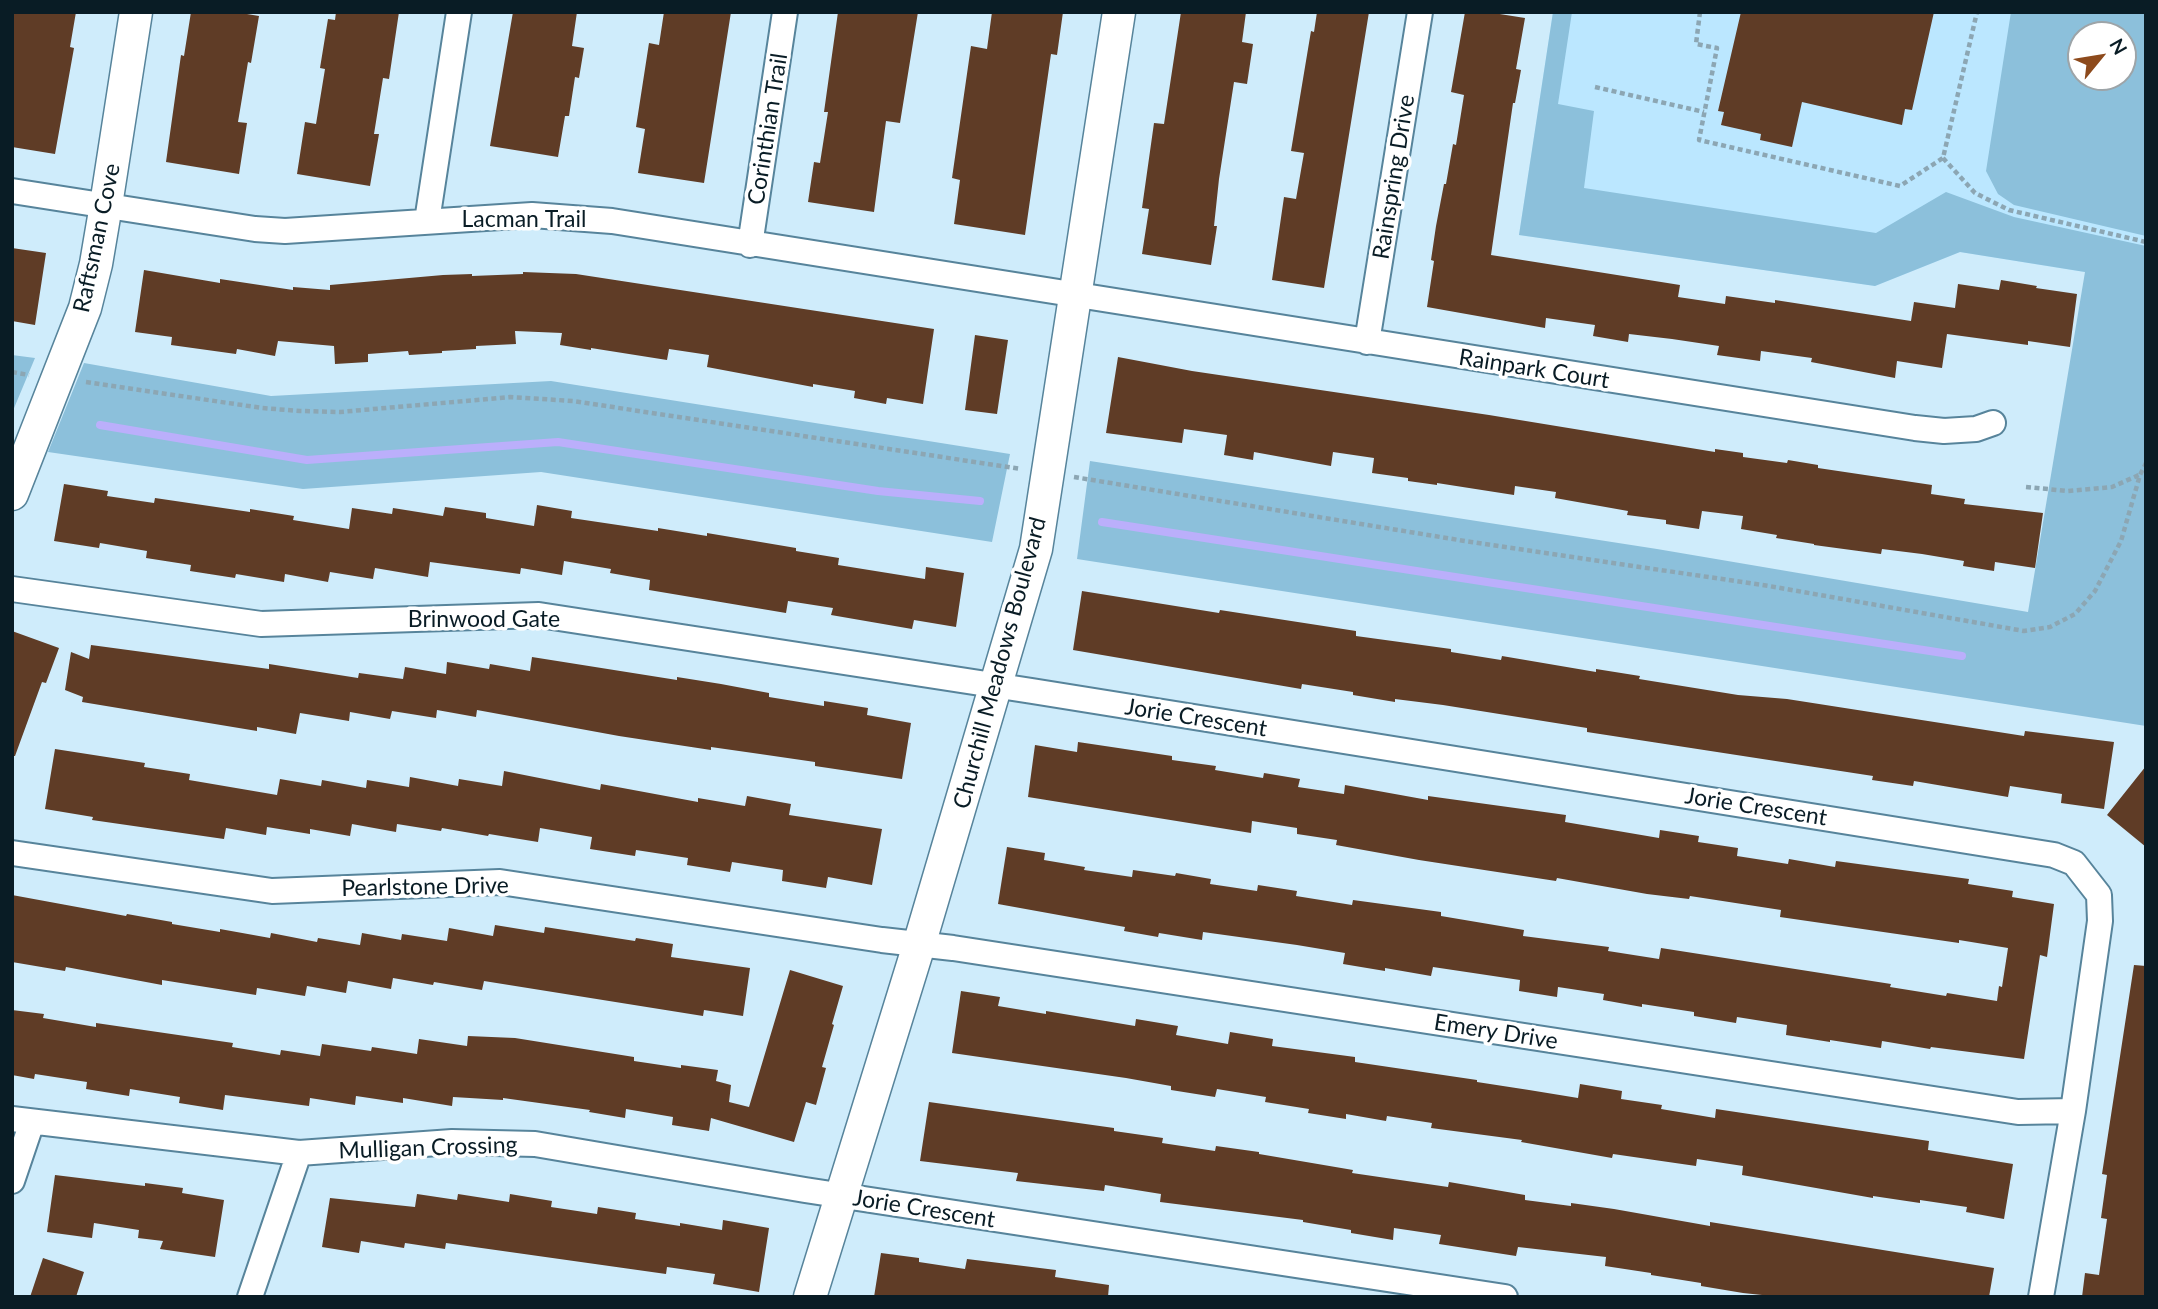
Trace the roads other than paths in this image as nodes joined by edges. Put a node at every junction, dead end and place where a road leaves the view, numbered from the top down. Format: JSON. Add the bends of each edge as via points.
{"nodes":[{"id":1,"x":136,"y":12,"type":"edge"},
{"id":2,"x":459,"y":12,"type":"edge"},
{"id":3,"x":785,"y":12,"type":"edge"},
{"id":4,"x":1119,"y":12,"type":"edge"},
{"id":5,"x":1420,"y":12,"type":"edge"},
{"id":6,"x":12,"y":191,"type":"edge"},
{"id":7,"x":106,"y":205,"type":"junction"},
{"id":8,"x":427,"y":221,"type":"junction"},
{"id":9,"x":750,"y":245,"type":"junction"},
{"id":10,"x":1076,"y":295,"type":"junction"},
{"id":11,"x":1367,"y":342,"type":"junction"},
{"id":12,"x":1993,"y":423,"type":"dead end"},
{"id":13,"x":12,"y":494,"type":"edge"},
{"id":14,"x":12,"y":589,"type":"edge"},
{"id":15,"x":996,"y":686,"type":"junction"},
{"id":16,"x":12,"y":852,"type":"edge"},
{"id":17,"x":919,"y":945,"type":"junction"},
{"id":18,"x":2073,"y":1111,"type":"junction"},
{"id":19,"x":22,"y":1120,"type":"edge"},
{"id":20,"x":299,"y":1153,"type":"junction"},
{"id":21,"x":12,"y":1181,"type":"edge"},
{"id":22,"x":842,"y":1196,"type":"junction"},
{"id":23,"x":250,"y":1297,"type":"edge"},
{"id":24,"x":810,"y":1297,"type":"edge"},
{"id":25,"x":1505,"y":1297,"type":"edge"},
{"id":26,"x":2041,"y":1297,"type":"edge"}],
"edges":[{"from":1,"to":7,"type":"street","name":"Raftsman Cove"},
{"from":2,"to":8,"type":"street"},
{"from":3,"to":9,"type":"street","name":"Corinthian Trail"},
{"from":4,"to":10,"type":"street","name":"Churchill Meadows Boulevard"},
{"from":5,"to":11,"type":"street","name":"Rainspring Drive"},
{"from":6,"to":7,"type":"street","name":"Lacman Trail"},
{"from":7,"to":8,"type":"street","name":"Lacman Trail","via":[[285,231]]},
{"from":7,"to":13,"type":"street","name":"Raftsman Cove","via":[[85,308]]},
{"from":8,"to":9,"type":"street","name":"Lacman Trail","via":[[565,216]]},
{"from":9,"to":10,"type":"street","name":"Lacman Trail"},
{"from":10,"to":11,"type":"street","name":"Rainpark Court"},
{"from":10,"to":15,"type":"street","name":"Churchill Meadows Boulevard","via":[[1036,550]]},
{"from":11,"to":12,"type":"street","name":"Rainpark Court","via":[[1915,428],[1976,429]]},
{"from":14,"to":15,"type":"street","name":"Brinwood Gate","via":[[261,624],[539,615]]},
{"from":15,"to":17,"type":"street","name":"Churchill Meadows Boulevard"},
{"from":15,"to":18,"type":"street","name":"Jorie Crescent","via":[[2064,859],[2074,863],[2099,895],[2100,921]]},
{"from":16,"to":17,"type":"street","name":"Pearlstone Drive","via":[[272,891],[500,882]]},
{"from":17,"to":18,"type":"street","name":"Emery Drive","via":[[2018,1112]]},
{"from":17,"to":22,"type":"street","name":"Churchill Meadows Boulevard"},
{"from":18,"to":26,"type":"street","name":"Jorie Crescent"},
{"from":19,"to":20,"type":"street","name":"Mulligan Crossing"},
{"from":19,"to":21,"type":"street"},
{"from":20,"to":22,"type":"street","name":"Mulligan Crossing","via":[[452,1142],[535,1144]]},
{"from":20,"to":23,"type":"street"},
{"from":22,"to":24,"type":"street","name":"Churchill Meadows Boulevard"},
{"from":22,"to":25,"type":"street","name":"Jorie Crescent"}]}
